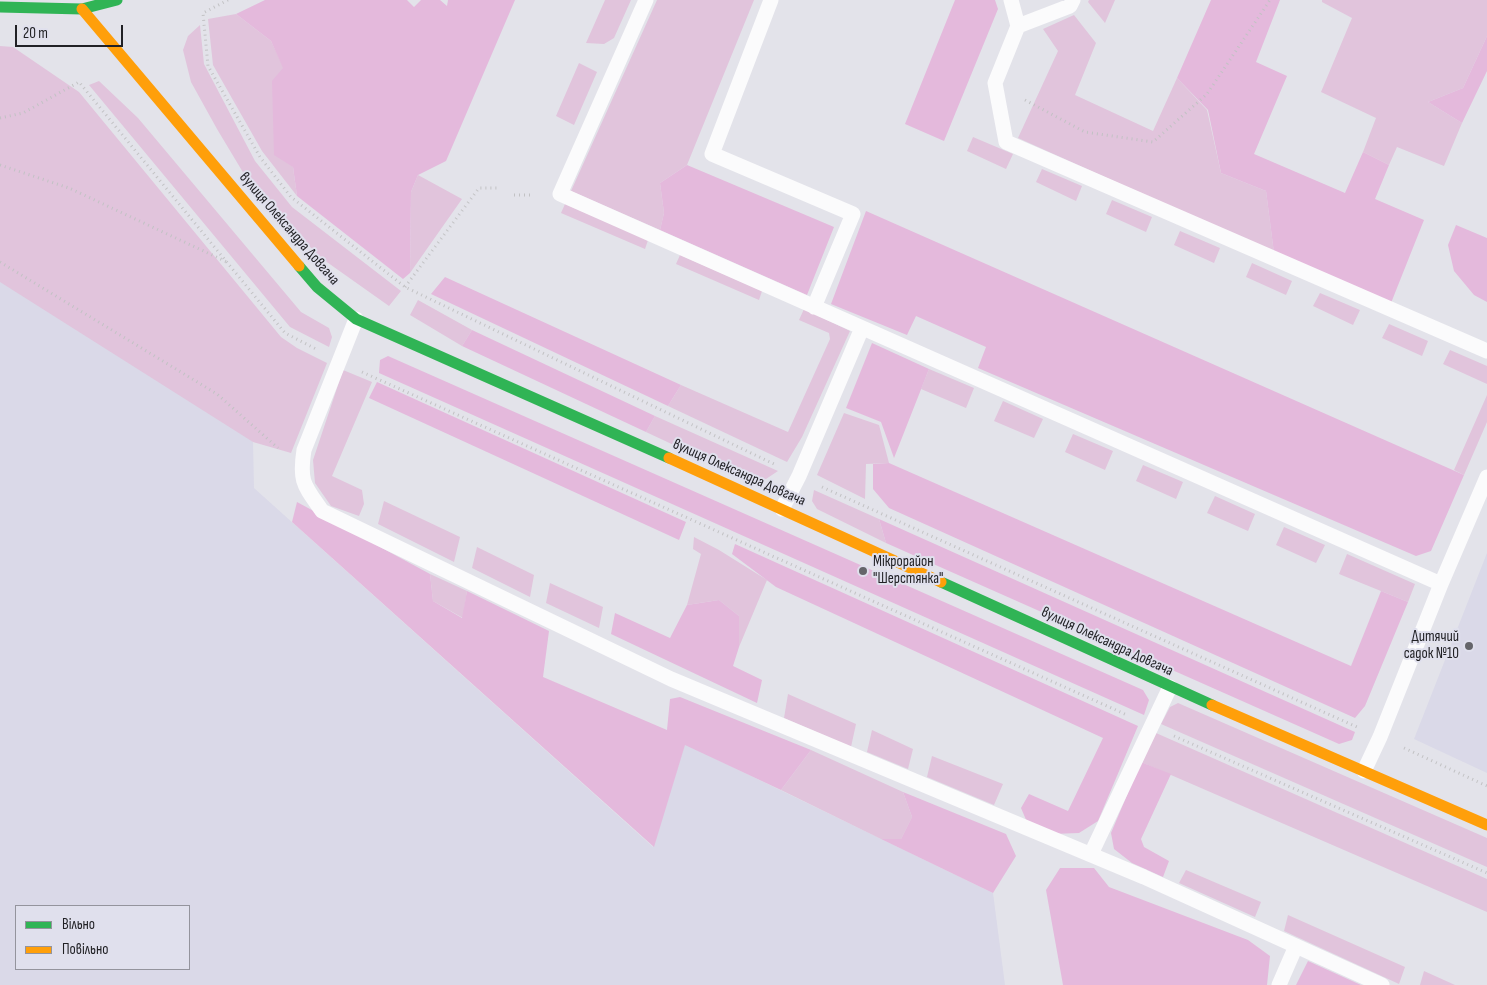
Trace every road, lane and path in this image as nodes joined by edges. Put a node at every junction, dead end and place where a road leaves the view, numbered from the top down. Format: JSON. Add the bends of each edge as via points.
{"nodes":[{"id":1,"x":117,"y":0,"type":"edge"},
{"id":2,"x":228,"y":0,"type":"edge"},
{"id":3,"x":646,"y":0,"type":"edge"},
{"id":4,"x":771,"y":0,"type":"edge"},
{"id":5,"x":1011,"y":0,"type":"edge"},
{"id":6,"x":1074,"y":0,"type":"edge"},
{"id":7,"x":1270,"y":0,"type":"edge"},
{"id":8,"x":0,"y":7,"type":"edge"},
{"id":9,"x":82,"y":9,"type":"junction"},
{"id":10,"x":202,"y":13,"type":"dead end"},
{"id":11,"x":1018,"y":26,"type":"junction"},
{"id":12,"x":79,"y":82,"type":"dead end"},
{"id":13,"x":995,"y":84,"type":"junction"},
{"id":14,"x":0,"y":118,"type":"edge"},
{"id":15,"x":0,"y":165,"type":"edge"},
{"id":16,"x":498,"y":188,"type":"dead end"},
{"id":17,"x":0,"y":262,"type":"edge"},
{"id":18,"x":228,"y":262,"type":"dead end"},
{"id":19,"x":405,"y":286,"type":"dead end"},
{"id":20,"x":814,"y":307,"type":"junction"},
{"id":21,"x":356,"y":319,"type":"junction"},
{"id":22,"x":862,"y":328,"type":"junction"},
{"id":23,"x":1487,"y":351,"type":"edge"},
{"id":24,"x":301,"y":469,"type":"junction"},
{"id":25,"x":1487,"y":478,"type":"edge"},
{"id":26,"x":782,"y":509,"type":"junction"},
{"id":27,"x":1441,"y":584,"type":"junction"},
{"id":28,"x":1170,"y":687,"type":"junction"},
{"id":29,"x":1364,"y":771,"type":"junction"},
{"id":30,"x":1487,"y":825,"type":"edge"},
{"id":31,"x":1091,"y":854,"type":"junction"},
{"id":32,"x":1296,"y":946,"type":"junction"},
{"id":33,"x":1279,"y":985,"type":"edge"},
{"id":34,"x":1382,"y":985,"type":"edge"}],
"edges":[{"from":1,"to":9,"type":"street"},
{"from":2,"to":10,"type":"path"},
{"from":3,"to":20,"type":"lane","via":[[560,194]]},
{"from":4,"to":20,"type":"lane","via":[[712,154],[853,214]]},
{"from":5,"to":11,"type":"lane"},
{"from":6,"to":11,"type":"lane","via":[[1070,6]]},
{"from":7,"to":13,"type":"path","via":[[1207,94],[1153,142],[1085,132]]},
{"from":8,"to":9,"type":"street"},
{"from":9,"to":21,"type":"street","name":"вулиця Олександра Довгача","via":[[317,287]]},
{"from":11,"to":13,"type":"lane"},
{"from":12,"to":14,"type":"path","via":[[22,113]]},
{"from":13,"to":23,"type":"lane","via":[[1006,142]]},
{"from":15,"to":18,"type":"path","via":[[69,188]]},
{"from":16,"to":19,"type":"path","via":[[479,188]]},
{"from":17,"to":24,"type":"path","via":[[217,394]]},
{"from":20,"to":22,"type":"lane"},
{"from":21,"to":24,"type":"lane","via":[[304,450]]},
{"from":21,"to":26,"type":"street","name":"вулиця Олександра Довгача"},
{"from":22,"to":26,"type":"lane"},
{"from":22,"to":27,"type":"lane"},
{"from":24,"to":31,"type":"lane","via":[[304,485],[322,511],[671,679]]},
{"from":25,"to":27,"type":"lane"},
{"from":26,"to":28,"type":"street","name":"вулиця Олександра Довгача"},
{"from":27,"to":29,"type":"lane"},
{"from":28,"to":29,"type":"street","name":"вулиця Олександра Довгача"},
{"from":28,"to":31,"type":"lane"},
{"from":29,"to":30,"type":"street","name":"вулиця Олександра Довгача"},
{"from":31,"to":32,"type":"lane"},
{"from":32,"to":33,"type":"lane"},
{"from":32,"to":34,"type":"lane"}]}
